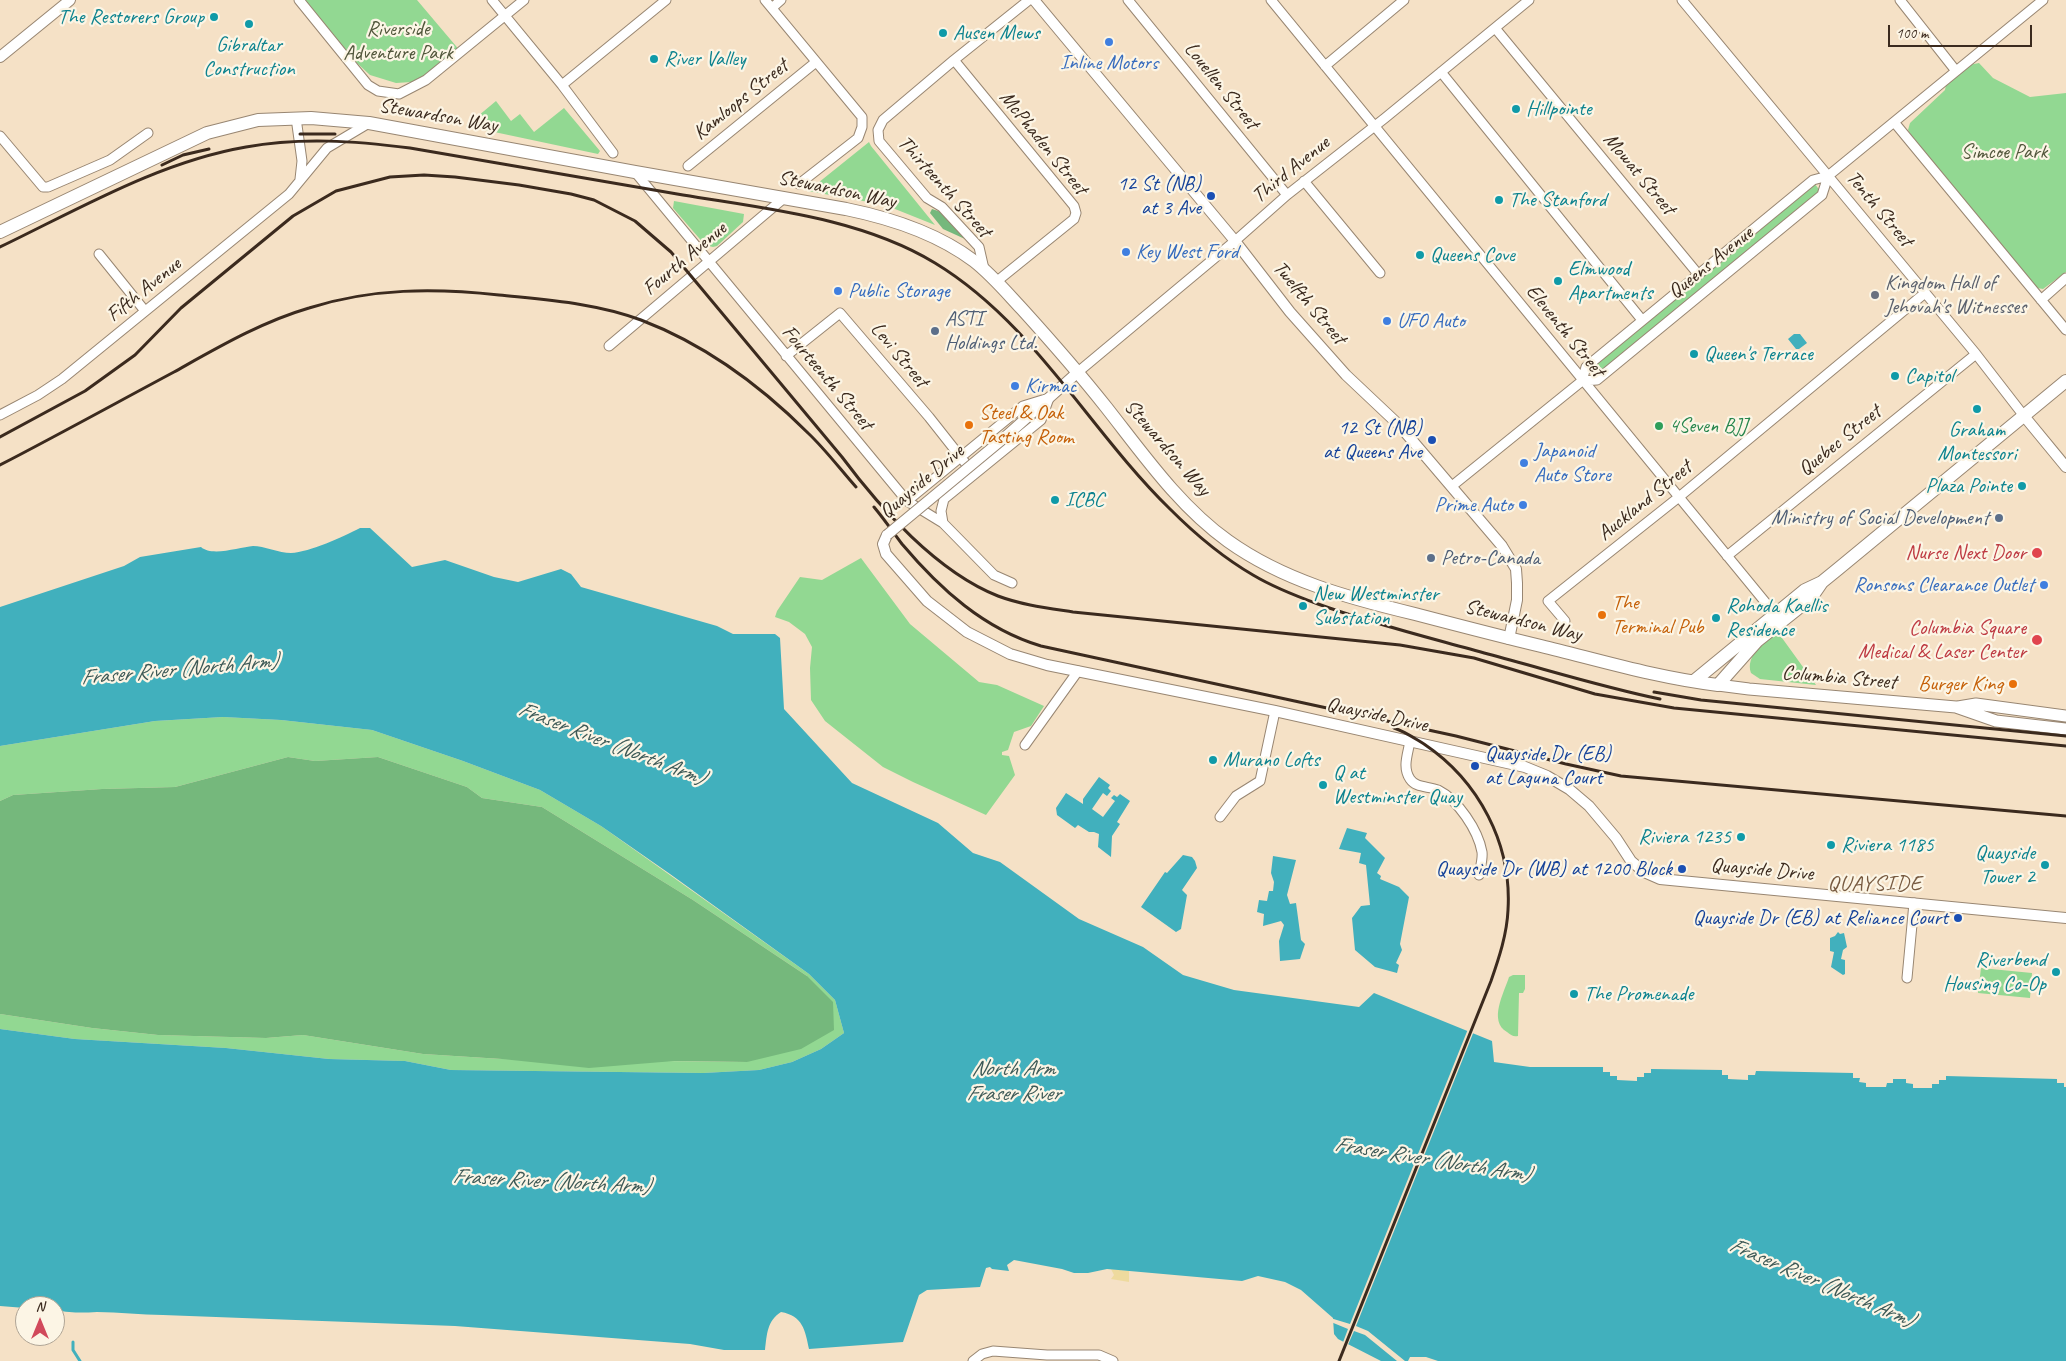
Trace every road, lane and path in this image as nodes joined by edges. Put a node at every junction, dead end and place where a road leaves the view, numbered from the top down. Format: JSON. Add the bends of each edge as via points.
{"nodes":[{"id":1,"x":70,"y":0,"type":"edge"},
{"id":2,"x":298,"y":0,"type":"edge"},
{"id":3,"x":492,"y":0,"type":"edge"},
{"id":4,"x":524,"y":0,"type":"edge"},
{"id":5,"x":666,"y":0,"type":"edge"},
{"id":6,"x":765,"y":0,"type":"edge"},
{"id":7,"x":781,"y":0,"type":"edge"},
{"id":8,"x":1029,"y":0,"type":"edge"},
{"id":9,"x":1034,"y":0,"type":"edge"},
{"id":10,"x":1128,"y":0,"type":"edge"},
{"id":11,"x":1404,"y":0,"type":"edge"},
{"id":12,"x":1529,"y":0,"type":"edge"},
{"id":13,"x":1682,"y":0,"type":"edge"},
{"id":14,"x":1900,"y":0,"type":"edge"},
{"id":15,"x":2043,"y":0,"type":"edge"},
{"id":16,"x":1273,"y":1,"type":"edge"},
{"id":17,"x":772,"y":8,"type":"junction"},
{"id":18,"x":505,"y":16,"type":"junction"},
{"id":19,"x":1495,"y":28,"type":"junction"},
{"id":20,"x":0,"y":57,"type":"edge"},
{"id":21,"x":954,"y":60,"type":"junction"},
{"id":22,"x":816,"y":62,"type":"junction"},
{"id":23,"x":1325,"y":66,"type":"junction"},
{"id":24,"x":1956,"y":71,"type":"junction"},
{"id":25,"x":1441,"y":72,"type":"junction"},
{"id":26,"x":562,"y":85,"type":"junction"},
{"id":27,"x":296,"y":118,"type":"junction"},
{"id":28,"x":1894,"y":122,"type":"junction"},
{"id":29,"x":369,"y":123,"type":"junction"},
{"id":30,"x":1375,"y":126,"type":"junction"},
{"id":31,"x":148,"y":133,"type":"dead end"},
{"id":32,"x":0,"y":136,"type":"edge"},
{"id":33,"x":613,"y":153,"type":"dead end"},
{"id":34,"x":688,"y":166,"type":"dead end"},
{"id":35,"x":635,"y":172,"type":"junction"},
{"id":36,"x":1828,"y":176,"type":"junction"},
{"id":37,"x":300,"y":179,"type":"junction"},
{"id":38,"x":1304,"y":181,"type":"junction"},
{"id":39,"x":799,"y":184,"type":"dead end"},
{"id":40,"x":1287,"y":195,"type":"junction"},
{"id":41,"x":784,"y":198,"type":"junction"},
{"id":42,"x":0,"y":232,"type":"edge"},
{"id":43,"x":1234,"y":242,"type":"junction"},
{"id":44,"x":99,"y":254,"type":"dead end"},
{"id":45,"x":710,"y":260,"type":"junction"},
{"id":46,"x":984,"y":269,"type":"junction"},
{"id":47,"x":1380,"y":272,"type":"dead end"},
{"id":48,"x":1698,"y":274,"type":"junction"},
{"id":49,"x":2066,"y":278,"type":"edge"},
{"id":50,"x":996,"y":282,"type":"junction"},
{"id":51,"x":1925,"y":293,"type":"junction"},
{"id":52,"x":2041,"y":300,"type":"junction"},
{"id":53,"x":145,"y":311,"type":"junction"},
{"id":54,"x":1642,"y":320,"type":"junction"},
{"id":55,"x":2066,"y":330,"type":"edge"},
{"id":56,"x":609,"y":346,"type":"dead end"},
{"id":57,"x":1976,"y":354,"type":"junction"},
{"id":58,"x":786,"y":356,"type":"junction"},
{"id":59,"x":1078,"y":372,"type":"junction"},
{"id":60,"x":1582,"y":381,"type":"junction"},
{"id":61,"x":2066,"y":381,"type":"edge"},
{"id":62,"x":1049,"y":398,"type":"junction"},
{"id":63,"x":0,"y":415,"type":"edge"},
{"id":64,"x":2024,"y":416,"type":"junction"},
{"id":65,"x":961,"y":458,"type":"junction"},
{"id":66,"x":2066,"y":467,"type":"edge"},
{"id":67,"x":974,"y":474,"type":"junction"},
{"id":68,"x":1452,"y":486,"type":"junction"},
{"id":69,"x":1679,"y":497,"type":"junction"},
{"id":70,"x":907,"y":501,"type":"junction"},
{"id":71,"x":943,"y":523,"type":"junction"},
{"id":72,"x":1727,"y":556,"type":"junction"},
{"id":73,"x":1822,"y":582,"type":"junction"},
{"id":74,"x":1012,"y":583,"type":"dead end"},
{"id":75,"x":1775,"y":614,"type":"junction"},
{"id":76,"x":1565,"y":621,"type":"dead end"},
{"id":77,"x":1509,"y":638,"type":"junction"},
{"id":78,"x":1078,"y":671,"type":"junction"},
{"id":79,"x":1694,"y":681,"type":"junction"},
{"id":80,"x":1718,"y":685,"type":"junction"},
{"id":81,"x":1956,"y":707,"type":"junction"},
{"id":82,"x":1275,"y":711,"type":"junction"},
{"id":83,"x":2066,"y":716,"type":"edge"},
{"id":84,"x":2066,"y":729,"type":"edge"},
{"id":85,"x":1410,"y":741,"type":"junction"},
{"id":86,"x":1025,"y":745,"type":"dead end"},
{"id":87,"x":1220,"y":817,"type":"dead end"},
{"id":88,"x":1479,"y":875,"type":"dead end"},
{"id":89,"x":1914,"y":903,"type":"junction"},
{"id":90,"x":2066,"y":918,"type":"edge"},
{"id":91,"x":1907,"y":978,"type":"dead end"},
{"id":92,"x":973,"y":1360,"type":"edge"},
{"id":93,"x":1113,"y":1361,"type":"edge"}],
"edges":[{"from":1,"to":20,"type":"street"},
{"from":2,"to":18,"type":"street","via":[[368,84],[378,91],[400,94],[426,80]]},
{"from":3,"to":18,"type":"street"},
{"from":4,"to":18,"type":"street"},
{"from":5,"to":26,"type":"street"},
{"from":6,"to":17,"type":"street"},
{"from":7,"to":17,"type":"street"},
{"from":8,"to":21,"type":"street"},
{"from":9,"to":43,"type":"street","name":"Twelfth Street"},
{"from":10,"to":40,"type":"street","name":"Louellen Street"},
{"from":11,"to":23,"type":"street"},
{"from":12,"to":19,"type":"street","name":"Third Avenue"},
{"from":13,"to":36,"type":"street","name":"Tenth Street"},
{"from":14,"to":24,"type":"street"},
{"from":15,"to":24,"type":"street","name":"Queens Avenue"},
{"from":16,"to":23,"type":"street","name":"Eleventh Street"},
{"from":17,"to":22,"type":"street"},
{"from":18,"to":26,"type":"street"},
{"from":19,"to":25,"type":"street","name":"Third Avenue"},
{"from":19,"to":48,"type":"street","name":"Mowat Street"},
{"from":21,"to":46,"type":"street","name":"Thirteenth Street","via":[[884,120],[878,130],[879,141],[927,198],[942,207],[979,247]]},
{"from":21,"to":50,"type":"street","name":"McPhaden Street","via":[[1074,206],[1076,213],[1074,219]]},
{"from":22,"to":34,"type":"street","name":"Kamloops Street"},
{"from":22,"to":39,"type":"street","via":[[862,117],[862,127],[858,138]]},
{"from":23,"to":30,"type":"street","name":"Eleventh Street"},
{"from":24,"to":28,"type":"street","name":"Queens Avenue"},
{"from":25,"to":30,"type":"street","name":"Third Avenue"},
{"from":25,"to":54,"type":"street"},
{"from":26,"to":33,"type":"street"},
{"from":27,"to":29,"type":"main road","name":"Stewardson Way"},
{"from":27,"to":37,"type":"street","via":[[303,168]]},
{"from":27,"to":42,"type":"main road","name":"Stewardson Way","via":[[258,120],[207,133]]},
{"from":28,"to":36,"type":"street","name":"Queens Avenue"},
{"from":28,"to":52,"type":"street"},
{"from":29,"to":35,"type":"main road","name":"Stewardson Way"},
{"from":29,"to":37,"type":"street","name":"Fifth Avenue","via":[[331,145]]},
{"from":30,"to":38,"type":"street","name":"Third Avenue"},
{"from":30,"to":60,"type":"street","name":"Eleventh Street"},
{"from":31,"to":32,"type":"street","via":[[110,160],[48,187],[43,187]]},
{"from":35,"to":41,"type":"main road","name":"Stewardson Way"},
{"from":35,"to":45,"type":"street","name":"Fourteenth Street"},
{"from":36,"to":48,"type":"street","name":"Queens Avenue","via":[[1813,180]]},
{"from":36,"to":51,"type":"street","name":"Tenth Street"},
{"from":36,"to":60,"type":"street","name":"Queens Avenue","via":[[1822,194],[1815,201],[1597,380]]},
{"from":37,"to":53,"type":"street","name":"Fifth Avenue","via":[[289,194]]},
{"from":38,"to":40,"type":"street","name":"Third Avenue"},
{"from":38,"to":47,"type":"street"},
{"from":40,"to":43,"type":"street","name":"Third Avenue"},
{"from":41,"to":45,"type":"street","name":"Fourth Avenue"},
{"from":41,"to":46,"type":"main road","name":"Stewardson Way","via":[[878,216],[919,231]]},
{"from":43,"to":59,"type":"street","name":"Third Avenue"},
{"from":43,"to":68,"type":"street","name":"Twelfth Street","via":[[1346,375],[1399,425]]},
{"from":44,"to":53,"type":"street"},
{"from":45,"to":56,"type":"street","name":"Fourth Avenue"},
{"from":45,"to":58,"type":"street","name":"Fourteenth Street"},
{"from":46,"to":50,"type":"main road","name":"Stewardson Way"},
{"from":48,"to":54,"type":"street","name":"Queens Avenue"},
{"from":49,"to":52,"type":"street"},
{"from":50,"to":59,"type":"main road","name":"Stewardson Way"},
{"from":51,"to":57,"type":"street","name":"Tenth Street"},
{"from":51,"to":69,"type":"street","name":"Auckland Street"},
{"from":52,"to":55,"type":"street"},
{"from":53,"to":63,"type":"street","name":"Fifth Avenue","via":[[62,379]]},
{"from":54,"to":60,"type":"street","name":"Queens Avenue","via":[[1586,367]]},
{"from":57,"to":64,"type":"street","name":"Tenth Street"},
{"from":57,"to":72,"type":"street","name":"Quebec Street"},
{"from":58,"to":65,"type":"street","name":"Levi Street","via":[[840,313]]},
{"from":58,"to":70,"type":"street","name":"Fourteenth Street"},
{"from":59,"to":62,"type":"street","name":"Quayside Drive"},
{"from":59,"to":77,"type":"main road","name":"Stewardson Way","via":[[1152,466],[1190,508],[1227,540],[1308,584],[1349,598]]},
{"from":60,"to":68,"type":"street","name":"Queens Avenue"},
{"from":60,"to":69,"type":"street","name":"Eleventh Street"},
{"from":61,"to":64,"type":"main road"},
{"from":62,"to":65,"type":"street","via":[[1026,404]]},
{"from":62,"to":67,"type":"street","via":[[1041,420]]},
{"from":62,"to":78,"type":"street","name":"Quayside Drive","bridge":true,"via":[[887,535],[884,541],[886,554],[911,584],[940,613],[968,632],[1010,654]]},
{"from":64,"to":66,"type":"street","name":"Tenth Street"},
{"from":64,"to":73,"type":"main road"},
{"from":65,"to":67,"type":"street","name":"Levi Street"},
{"from":65,"to":70,"type":"street"},
{"from":67,"to":71,"type":"street","via":[[944,499]]},
{"from":68,"to":77,"type":"street","name":"Twelfth Street","via":[[1502,546],[1516,569],[1518,592]]},
{"from":69,"to":72,"type":"street","name":"Eleventh Street"},
{"from":69,"to":76,"type":"street","name":"Auckland Street","via":[[1548,601]]},
{"from":70,"to":71,"type":"street","name":"Fourteenth Street"},
{"from":71,"to":74,"type":"street","name":"Fourteenth Street","via":[[994,575]]},
{"from":72,"to":75,"type":"street","name":"Eleventh Street"},
{"from":73,"to":75,"type":"main road","via":[[1805,590]]},
{"from":73,"to":80,"type":"main road","via":[[1812,598],[1757,641]]},
{"from":75,"to":79,"type":"main road"},
{"from":77,"to":79,"type":"main road","name":"Stewardson Way"},
{"from":78,"to":82,"type":"street","name":"Quayside Drive"},
{"from":78,"to":86,"type":"street"},
{"from":79,"to":80,"type":"main road","name":"Stewardson Way"},
{"from":80,"to":81,"type":"main road","name":"Columbia Street"},
{"from":81,"to":83,"type":"main road","name":"Columbia Street","via":[[1976,704]]},
{"from":81,"to":84,"type":"main road","name":"Columbia Street","via":[[1996,721]]},
{"from":82,"to":85,"type":"street","name":"Quayside Drive"},
{"from":82,"to":87,"type":"street","via":[[1260,781],[1236,796]]},
{"from":85,"to":88,"type":"street","via":[[1406,762],[1409,778],[1414,784],[1448,796],[1458,806],[1475,834],[1482,854]]},
{"from":85,"to":89,"type":"street","name":"Quayside Drive","via":[[1525,767],[1547,776],[1588,806],[1631,861],[1660,879]]},
{"from":89,"to":90,"type":"street","name":"Quayside Drive"},
{"from":89,"to":91,"type":"street"},
{"from":92,"to":93,"type":"street","via":[[987,1352],[1002,1351],[1099,1355]]}]}
